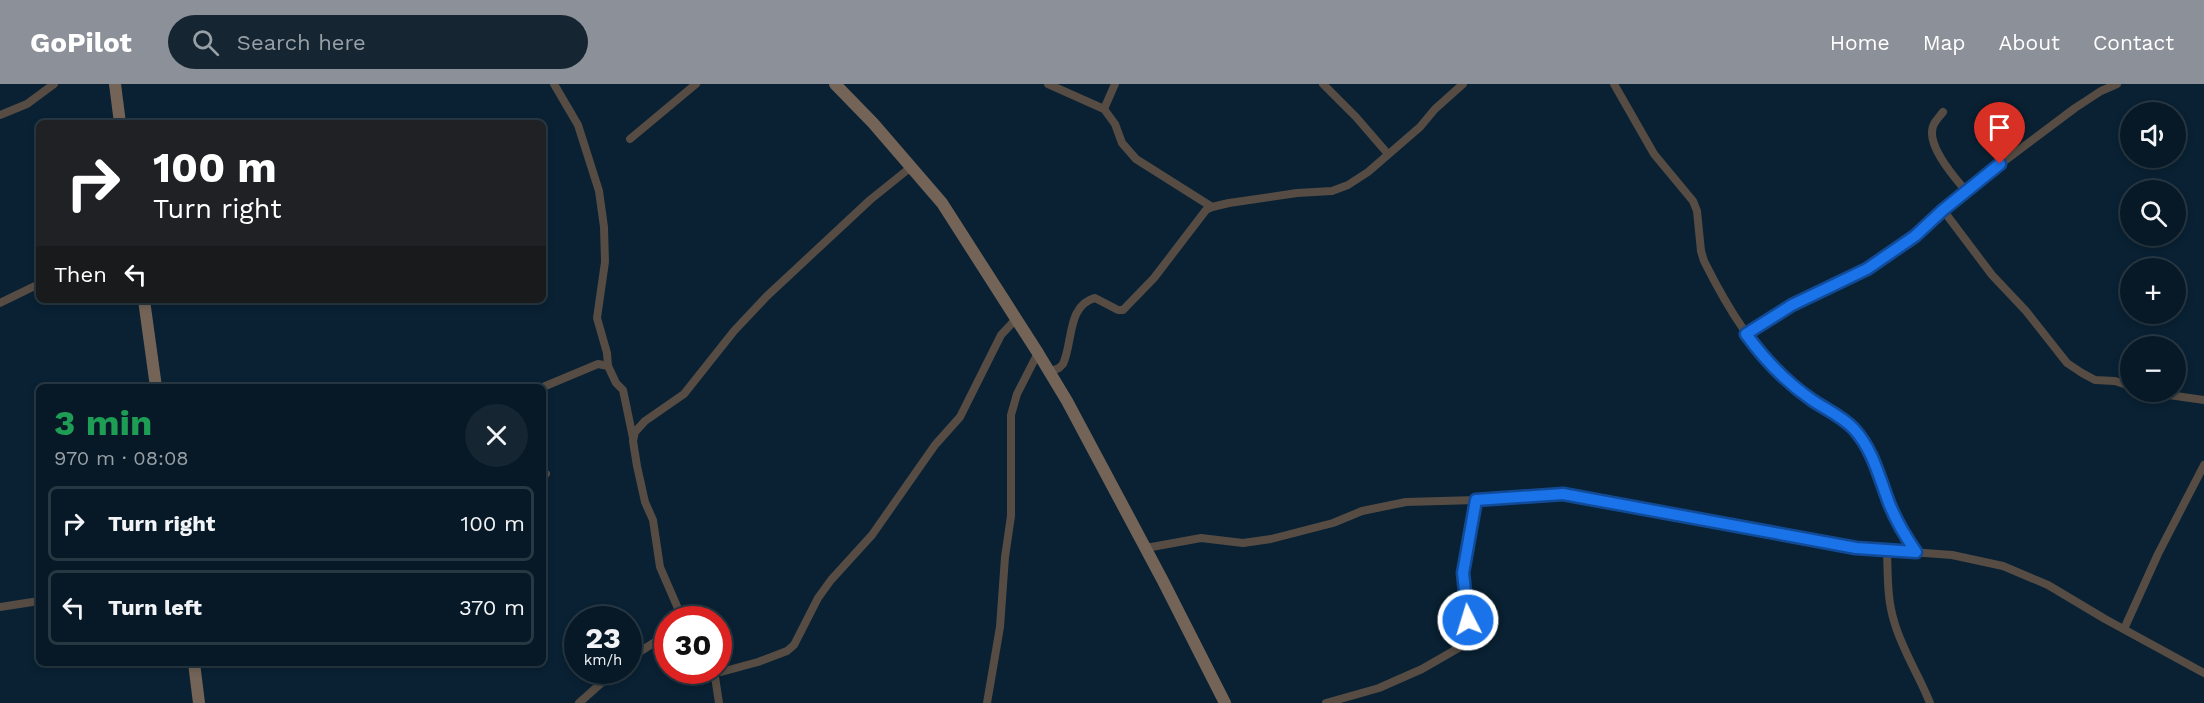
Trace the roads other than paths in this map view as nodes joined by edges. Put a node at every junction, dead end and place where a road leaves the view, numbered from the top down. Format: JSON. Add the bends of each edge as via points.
{"nodes":[{"id":1,"x":54,"y":84,"type":"edge"},
{"id":2,"x":115,"y":84,"type":"edge"},
{"id":3,"x":554,"y":84,"type":"edge"},
{"id":4,"x":696,"y":84,"type":"edge"},
{"id":5,"x":835,"y":84,"type":"edge"},
{"id":6,"x":1048,"y":84,"type":"edge"},
{"id":7,"x":1115,"y":84,"type":"edge"},
{"id":8,"x":1323,"y":84,"type":"edge"},
{"id":9,"x":1463,"y":84,"type":"edge"},
{"id":10,"x":1614,"y":84,"type":"edge"},
{"id":11,"x":2117,"y":84,"type":"edge"},
{"id":12,"x":1104,"y":109,"type":"junction"},
{"id":13,"x":1942,"y":112,"type":"dead end"},
{"id":14,"x":0,"y":115,"type":"edge"},
{"id":15,"x":120,"y":120,"type":"edge"},
{"id":16,"x":630,"y":139,"type":"dead end"},
{"id":17,"x":1388,"y":154,"type":"junction"},
{"id":18,"x":911,"y":167,"type":"junction"},
{"id":19,"x":1966,"y":191,"type":"junction"},
{"id":20,"x":1212,"y":207,"type":"junction"},
{"id":21,"x":1943,"y":210,"type":"junction"},
{"id":22,"x":36,"y":285,"type":"edge"},
{"id":23,"x":0,"y":303,"type":"edge"},
{"id":24,"x":144,"y":303,"type":"edge"},
{"id":25,"x":1016,"y":319,"type":"junction"},
{"id":26,"x":1746,"y":334,"type":"junction"},
{"id":27,"x":1038,"y":353,"type":"junction"},
{"id":28,"x":608,"y":366,"type":"junction"},
{"id":29,"x":1049,"y":372,"type":"junction"},
{"id":30,"x":2120,"y":383,"type":"edge"},
{"id":31,"x":156,"y":384,"type":"edge"},
{"id":32,"x":546,"y":386,"type":"edge"},
{"id":33,"x":2186,"y":397,"type":"edge"},
{"id":34,"x":2204,"y":400,"type":"edge"},
{"id":35,"x":654,"y":415,"type":"junction"},
{"id":36,"x":629,"y":418,"type":"junction"},
{"id":37,"x":633,"y":441,"type":"junction"},
{"id":38,"x":2204,"y":465,"type":"edge"},
{"id":39,"x":1476,"y":500,"type":"junction"},
{"id":40,"x":1146,"y":548,"type":"junction"},
{"id":41,"x":1887,"y":551,"type":"junction"},
{"id":42,"x":1916,"y":552,"type":"junction"},
{"id":43,"x":36,"y":601,"type":"edge"},
{"id":44,"x":677,"y":606,"type":"edge"},
{"id":45,"x":0,"y":607,"type":"edge"},
{"id":46,"x":2124,"y":629,"type":"junction"},
{"id":47,"x":194,"y":666,"type":"edge"},
{"id":48,"x":732,"y":669,"type":"edge"},
{"id":49,"x":2204,"y":673,"type":"edge"},
{"id":50,"x":600,"y":684,"type":"edge"},
{"id":51,"x":717,"y":684,"type":"edge"},
{"id":52,"x":199,"y":703,"type":"edge"},
{"id":53,"x":579,"y":703,"type":"edge"},
{"id":54,"x":719,"y":703,"type":"edge"},
{"id":55,"x":987,"y":703,"type":"edge"},
{"id":56,"x":1225,"y":703,"type":"edge"},
{"id":57,"x":1326,"y":703,"type":"edge"},
{"id":58,"x":1930,"y":703,"type":"edge"}],
"edges":[{"from":1,"to":14,"type":"street","via":[[27,104]]},
{"from":2,"to":15,"type":"main road"},
{"from":3,"to":28,"type":"street","via":[[579,125],[599,191],[605,262],[597,318]]},
{"from":4,"to":16,"type":"street"},
{"from":5,"to":18,"type":"main road"},
{"from":6,"to":12,"type":"street"},
{"from":7,"to":12,"type":"street"},
{"from":8,"to":17,"type":"street"},
{"from":9,"to":17,"type":"street"},
{"from":10,"to":26,"type":"street","via":[[1654,154],[1693,201],[1704,261]]},
{"from":11,"to":19,"type":"street","via":[[2074,108]]},
{"from":12,"to":20,"type":"street","via":[[1122,143],[1136,159]]},
{"from":13,"to":19,"type":"street","via":[[1933,125],[1932,139],[1945,165]]},
{"from":17,"to":20,"type":"street","via":[[1348,185],[1332,191],[1298,192]]},
{"from":18,"to":25,"type":"main road","via":[[942,203]]},
{"from":18,"to":35,"type":"street","via":[[767,296],[684,394]]},
{"from":19,"to":21,"type":"street"},
{"from":20,"to":29,"type":"street","via":[[1200,216],[1154,279],[1123,310],[1095,298],[1084,303],[1075,318],[1063,364]]},
{"from":21,"to":26,"type":"street","via":[[1915,236],[1867,269],[1792,305]]},
{"from":21,"to":30,"type":"street","via":[[2067,363],[2096,380]]},
{"from":22,"to":23,"type":"street"},
{"from":24,"to":31,"type":"main road"},
{"from":25,"to":27,"type":"main road"},
{"from":25,"to":48,"type":"street","via":[[1000,335],[960,417],[935,445],[872,535],[831,580],[794,645],[787,651]]},
{"from":26,"to":42,"type":"street","via":[[1761,355],[1790,382],[1853,427],[1880,473],[1901,531]]},
{"from":27,"to":29,"type":"main road"},
{"from":27,"to":55,"type":"street","via":[[1011,415],[1011,516],[1000,627]]},
{"from":28,"to":32,"type":"street","via":[[598,364]]},
{"from":28,"to":36,"type":"street","via":[[623,390]]},
{"from":29,"to":40,"type":"main road"},
{"from":33,"to":34,"type":"street"},
{"from":35,"to":36,"type":"street"},
{"from":35,"to":37,"type":"street","via":[[635,432]]},
{"from":36,"to":37,"type":"street"},
{"from":37,"to":44,"type":"street","via":[[645,502],[653,520],[660,567]]},
{"from":38,"to":46,"type":"street"},
{"from":39,"to":40,"type":"street","via":[[1406,502],[1271,539],[1243,543],[1201,538]]},
{"from":39,"to":41,"type":"street","via":[[1563,494]]},
{"from":39,"to":57,"type":"street","via":[[1463,573],[1467,640],[1404,678]]},
{"from":40,"to":56,"type":"main road"},
{"from":41,"to":42,"type":"street"},
{"from":41,"to":58,"type":"street","via":[[1894,622]]},
{"from":42,"to":46,"type":"street","via":[[2003,566],[2048,585]]},
{"from":43,"to":45,"type":"street"},
{"from":46,"to":49,"type":"street"},
{"from":47,"to":52,"type":"main road"},
{"from":50,"to":53,"type":"street"},
{"from":51,"to":54,"type":"street"}]}
